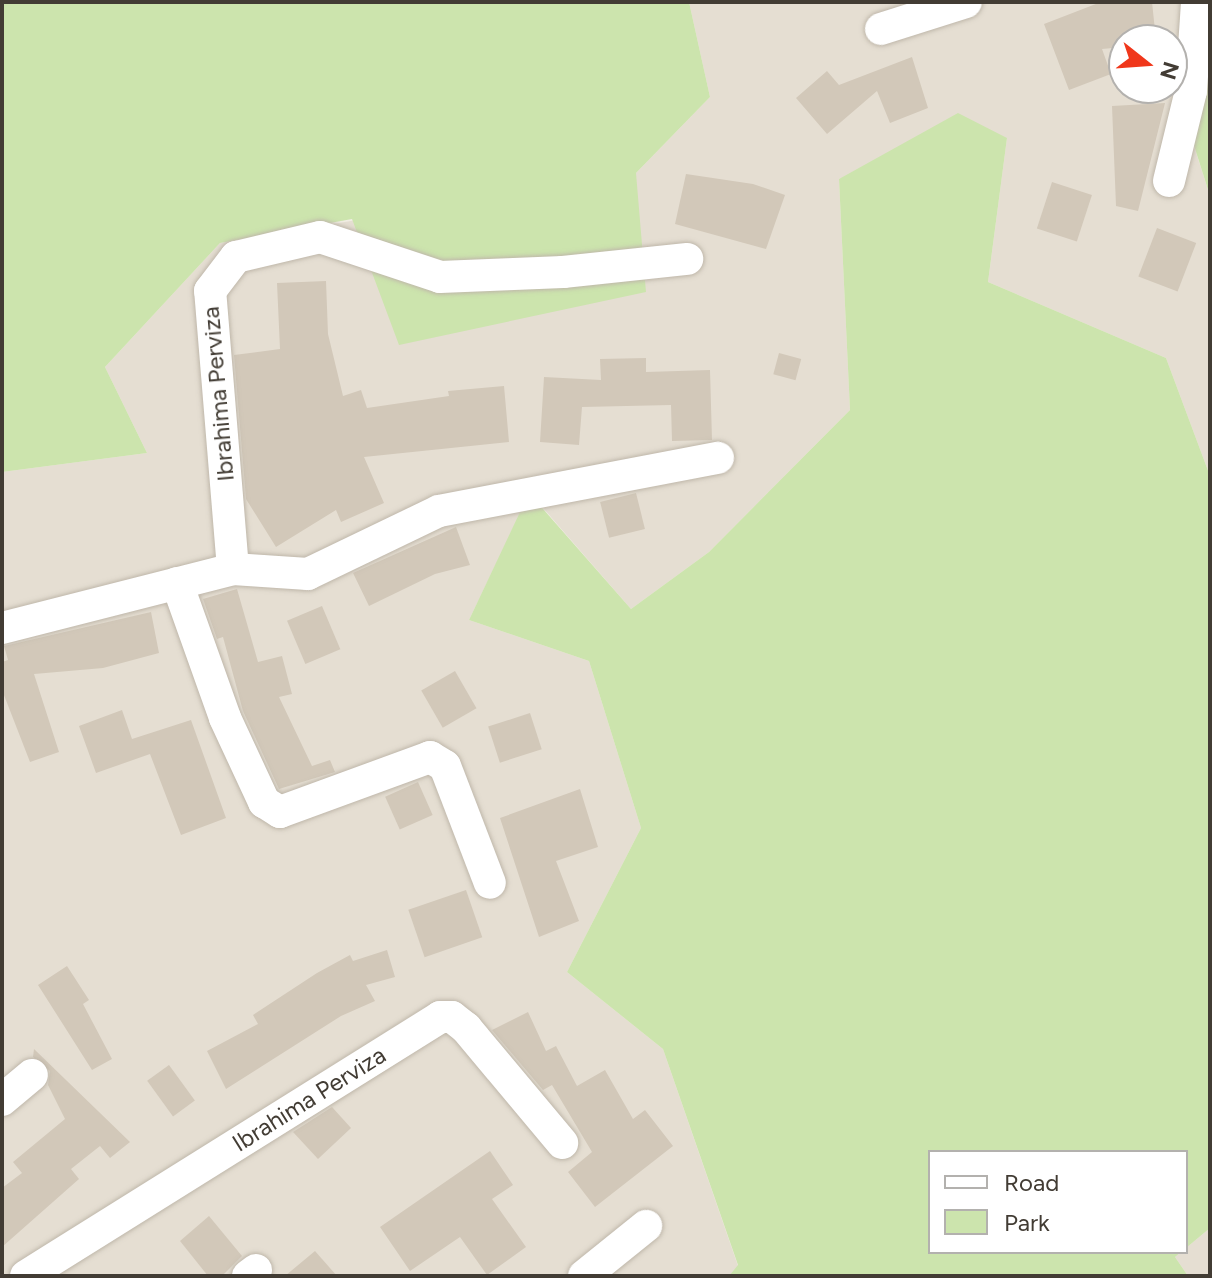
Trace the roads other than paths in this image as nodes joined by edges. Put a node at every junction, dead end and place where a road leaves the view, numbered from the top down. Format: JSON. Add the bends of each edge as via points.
{"nodes":[{"id":1,"x":966,"y":2,"type":"edge"},
{"id":2,"x":1197,"y":2,"type":"edge"},
{"id":3,"x":881,"y":29,"type":"dead end"},
{"id":4,"x":1169,"y":181,"type":"dead end"},
{"id":5,"x":687,"y":259,"type":"dead end"},
{"id":6,"x":718,"y":458,"type":"dead end"},
{"id":7,"x":233,"y":569,"type":"junction"},
{"id":8,"x":177,"y":583,"type":"junction"},
{"id":9,"x":2,"y":628,"type":"edge"},
{"id":10,"x":490,"y":883,"type":"dead end"},
{"id":11,"x":32,"y":1075,"type":"dead end"},
{"id":12,"x":2,"y":1100,"type":"edge"},
{"id":13,"x":562,"y":1143,"type":"dead end"},
{"id":14,"x":646,"y":1226,"type":"dead end"},
{"id":15,"x":26,"y":1276,"type":"edge"},
{"id":16,"x":584,"y":1276,"type":"edge"}],
"edges":[{"from":1,"to":3,"type":"street"},
{"from":2,"to":4,"type":"street","via":[[1191,91]]},
{"from":5,"to":7,"type":"street","name":"Ibrahima Perviza","via":[[440,277],[320,237],[236,257],[210,291]]},
{"from":6,"to":7,"type":"street","via":[[439,511],[308,574]]},
{"from":7,"to":8,"type":"street"},
{"from":8,"to":9,"type":"street"},
{"from":8,"to":10,"type":"street","via":[[225,718],[264,802],[280,812],[430,757],[445,766]]},
{"from":11,"to":12,"type":"street"},
{"from":13,"to":15,"type":"street","name":"Ibrahima Perviza","via":[[466,1028],[452,1017],[440,1017]]},
{"from":14,"to":16,"type":"street"}]}
